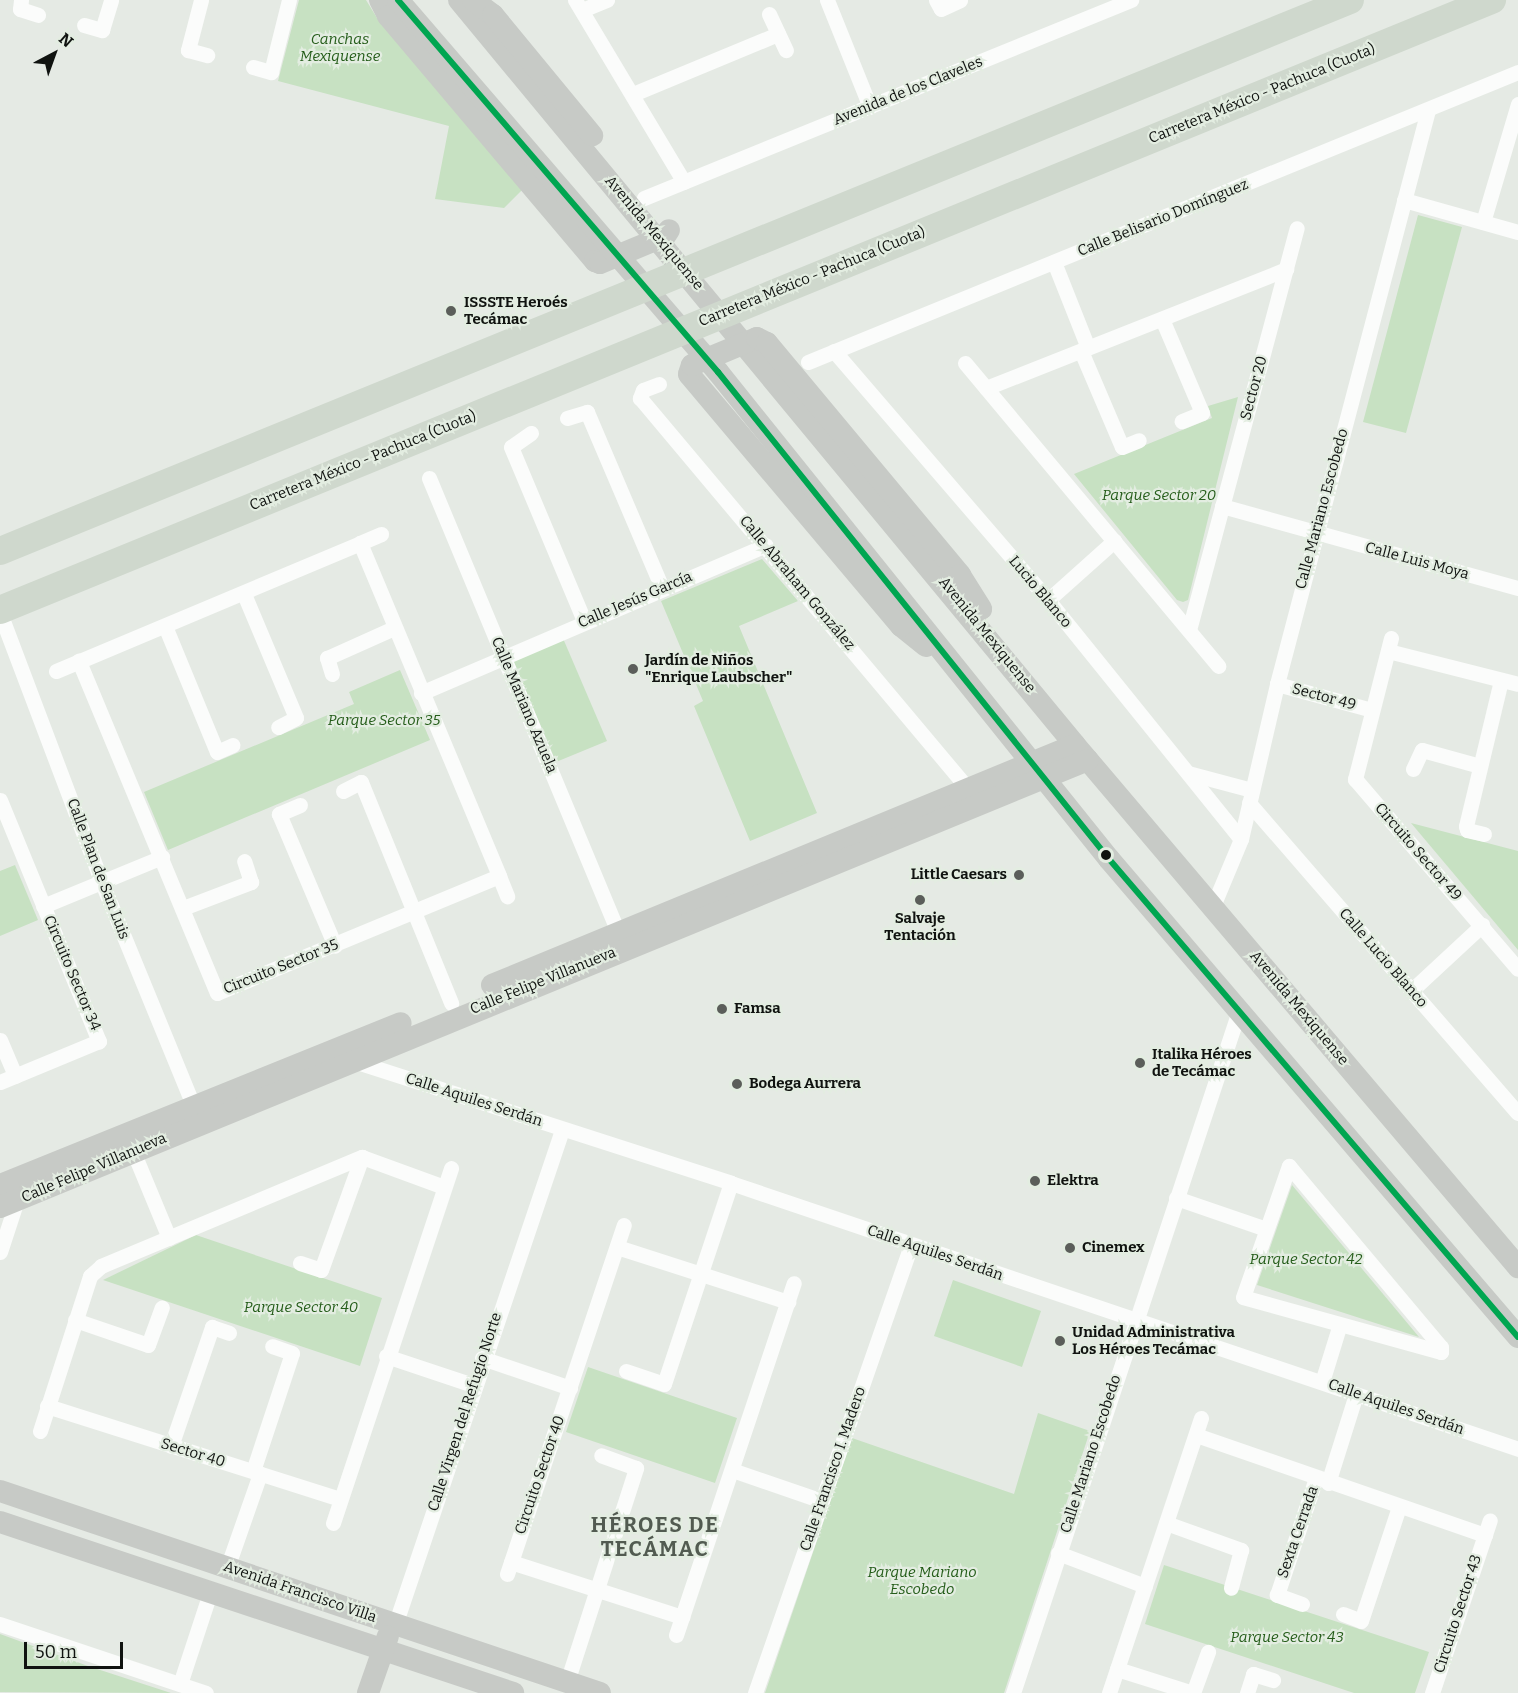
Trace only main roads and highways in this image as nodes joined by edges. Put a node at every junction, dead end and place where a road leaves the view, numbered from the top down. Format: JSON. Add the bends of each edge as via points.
{"nodes":[{"id":1,"x":380,"y":0,"type":"edge"},
{"id":2,"x":398,"y":0,"type":"edge"},
{"id":3,"x":459,"y":0,"type":"edge"},
{"id":4,"x":473,"y":0,"type":"edge"},
{"id":5,"x":1350,"y":0,"type":"edge"},
{"id":6,"x":1492,"y":0,"type":"edge"},
{"id":7,"x":0,"y":551,"type":"edge"},
{"id":8,"x":2,"y":618,"type":"edge"},
{"id":9,"x":960,"y":674,"type":"junction"},
{"id":10,"x":1022,"y":677,"type":"junction"},
{"id":11,"x":1082,"y":752,"type":"junction"},
{"id":12,"x":1039,"y":771,"type":"junction"},
{"id":13,"x":440,"y":1013,"type":"junction"},
{"id":14,"x":197,"y":1115,"type":"junction"},
{"id":15,"x":0,"y":1185,"type":"edge"},
{"id":16,"x":9,"y":1203,"type":"edge"},
{"id":17,"x":1518,"y":1267,"type":"edge"},
{"id":18,"x":1518,"y":1337,"type":"edge"},
{"id":19,"x":0,"y":1491,"type":"edge"},
{"id":20,"x":0,"y":1522,"type":"edge"},
{"id":21,"x":395,"y":1625,"type":"junction"},
{"id":22,"x":381,"y":1648,"type":"junction"},
{"id":23,"x":368,"y":1693,"type":"edge"},
{"id":24,"x":513,"y":1693,"type":"edge"},
{"id":25,"x":600,"y":1693,"type":"edge"}],
"edges":[{"from":1,"to":4,"type":"main road","via":[[388,16],[595,261],[669,232],[493,15]]},
{"from":2,"to":9,"type":"main road","via":[[718,372]]},
{"from":3,"to":10,"type":"main road","name":"Avenida Mexiquense"},
{"from":5,"to":7,"type":"highway"},
{"from":6,"to":8,"type":"highway","name":"Carretera México - Pachuca (Cuota)"},
{"from":9,"to":10,"type":"main road","via":[[902,626],[689,374],[692,364],[757,338],[767,343],[960,576]]},
{"from":9,"to":12,"type":"main road"},
{"from":10,"to":11,"type":"main road","name":"Avenida Mexiquense"},
{"from":11,"to":12,"type":"main road","name":"Calle Felipe Villanueva"},
{"from":11,"to":17,"type":"main road","name":"Avenida Mexiquense"},
{"from":12,"to":13,"type":"main road","name":"Calle Felipe Villanueva"},
{"from":12,"to":13,"type":"main road","name":"Calle Felipe Villanueva","via":[[969,790],[618,932]]},
{"from":12,"to":18,"type":"main road"},
{"from":13,"to":14,"type":"main road","name":"Calle Felipe Villanueva"},
{"from":13,"to":14,"type":"main road","name":"Calle Felipe Villanueva","via":[[352,1060]]},
{"from":14,"to":15,"type":"main road","name":"Calle Felipe Villanueva"},
{"from":14,"to":16,"type":"main road","name":"Calle Felipe Villanueva","via":[[133,1151]]},
{"from":19,"to":21,"type":"main road","name":"Avenida Francisco Villa"},
{"from":20,"to":22,"type":"main road","name":"Avenida Francisco Villa"},
{"from":21,"to":22,"type":"main road","name":"Calle Virgen del Refugio Norte"},
{"from":21,"to":25,"type":"main road","name":"Avenida Francisco Villa"},
{"from":22,"to":23,"type":"main road","name":"Calle Virgen del Refugio Norte"},
{"from":22,"to":24,"type":"main road","name":"Avenida Francisco Villa"}]}
